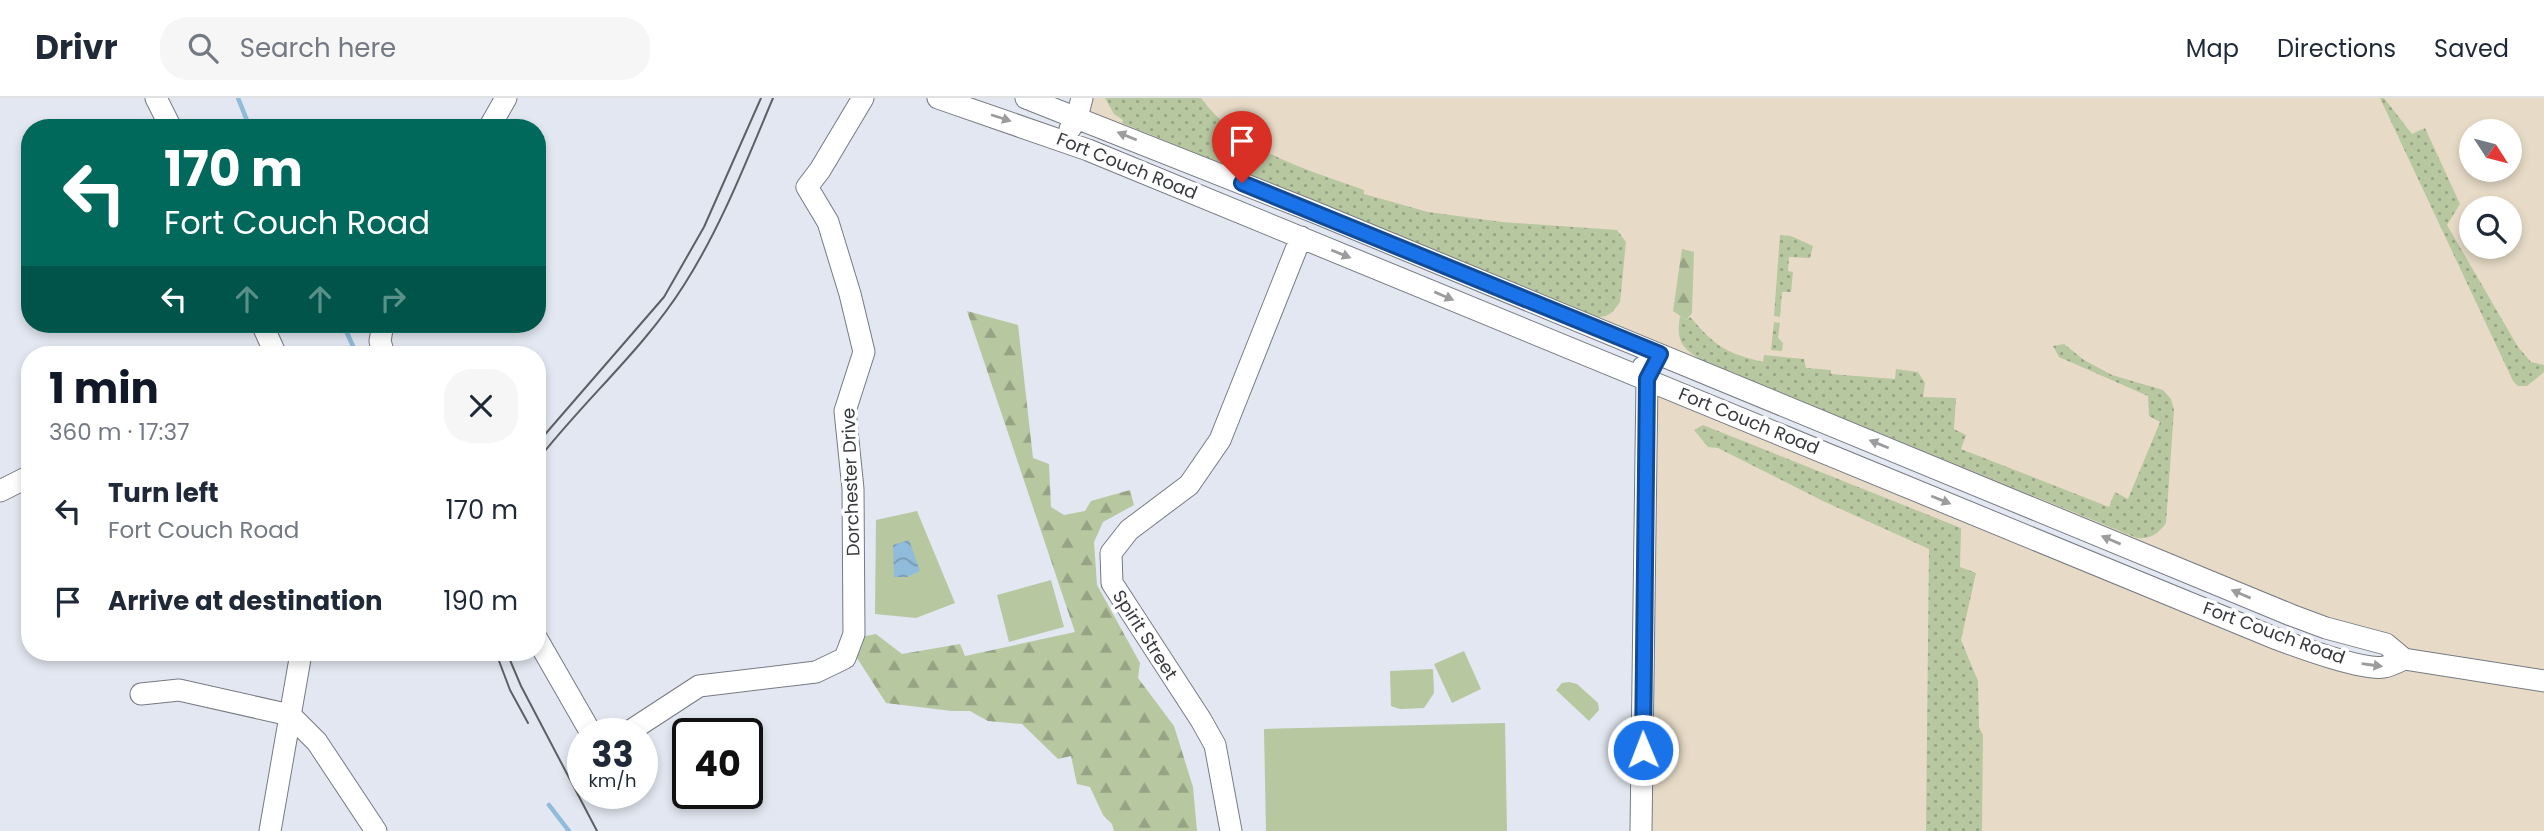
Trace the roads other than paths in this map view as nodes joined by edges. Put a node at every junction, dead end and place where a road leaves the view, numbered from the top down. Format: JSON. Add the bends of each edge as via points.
{"nodes":[{"id":1,"x":156,"y":98,"type":"edge"},
{"id":2,"x":506,"y":98,"type":"edge"},
{"id":3,"x":863,"y":98,"type":"edge"},
{"id":4,"x":938,"y":98,"type":"edge"},
{"id":5,"x":1026,"y":98,"type":"edge"},
{"id":6,"x":1072,"y":106,"type":"edge"},
{"id":7,"x":166,"y":119,"type":"edge"},
{"id":8,"x":494,"y":119,"type":"edge"},
{"id":9,"x":1063,"y":140,"type":"junction"},
{"id":10,"x":1301,"y":237,"type":"junction"},
{"id":11,"x":1637,"y":345,"type":"junction"},
{"id":12,"x":1660,"y":354,"type":"junction"},
{"id":13,"x":1647,"y":379,"type":"junction"},
{"id":14,"x":21,"y":480,"type":"edge"},
{"id":15,"x":0,"y":491,"type":"edge"},
{"id":16,"x":546,"y":655,"type":"edge"},
{"id":17,"x":2404,"y":659,"type":"junction"},
{"id":18,"x":300,"y":661,"type":"edge"},
{"id":19,"x":2544,"y":681,"type":"edge"},
{"id":20,"x":141,"y":694,"type":"dead end"},
{"id":21,"x":290,"y":715,"type":"junction"},
{"id":22,"x":582,"y":718,"type":"edge"},
{"id":23,"x":650,"y":718,"type":"edge"},
{"id":24,"x":270,"y":831,"type":"edge"},
{"id":25,"x":376,"y":831,"type":"edge"},
{"id":26,"x":1231,"y":831,"type":"edge"},
{"id":27,"x":1641,"y":831,"type":"edge"}],
"edges":[{"from":1,"to":7,"type":"street"},
{"from":2,"to":8,"type":"street"},
{"from":3,"to":23,"type":"street","name":"Dorchester Drive","via":[[807,187],[828,222],[864,352],[845,411],[853,489],[854,634],[845,658],[816,672],[699,686]]},
{"from":4,"to":9,"type":"street","name":"Fort Couch Road","one_way":true},
{"from":5,"to":6,"type":"street","name":"Fort Couch Road"},
{"from":6,"to":9,"type":"street"},
{"from":11,"to":6,"type":"street","name":"Fort Couch Road","one_way":true},
{"from":9,"to":10,"type":"street","name":"Fort Couch Road"},
{"from":10,"to":13,"type":"street","name":"Fort Couch Road","one_way":true},
{"from":10,"to":26,"type":"street","name":"Spirit Street","via":[[1220,440],[1189,485],[1129,530],[1111,553],[1112,583],[1215,745]]},
{"from":11,"to":12,"type":"street","name":"Fort Couch Road"},
{"from":11,"to":13,"type":"street"},
{"from":12,"to":13,"type":"street"},
{"from":17,"to":12,"type":"street","name":"Fort Couch Road","one_way":true,"via":[[2386,644],[2291,615]]},
{"from":13,"to":17,"type":"street","name":"Fort Couch Road","one_way":true,"via":[[2277,639],[2366,665],[2383,667]]},
{"from":13,"to":27,"type":"street"},
{"from":14,"to":15,"type":"street"},
{"from":16,"to":22,"type":"street"},
{"from":17,"to":19,"type":"street","name":"Fort Couch Road"},
{"from":18,"to":21,"type":"street"},
{"from":20,"to":21,"type":"street","via":[[179,690]]},
{"from":21,"to":24,"type":"street"},
{"from":21,"to":25,"type":"street","via":[[317,742]]}]}
